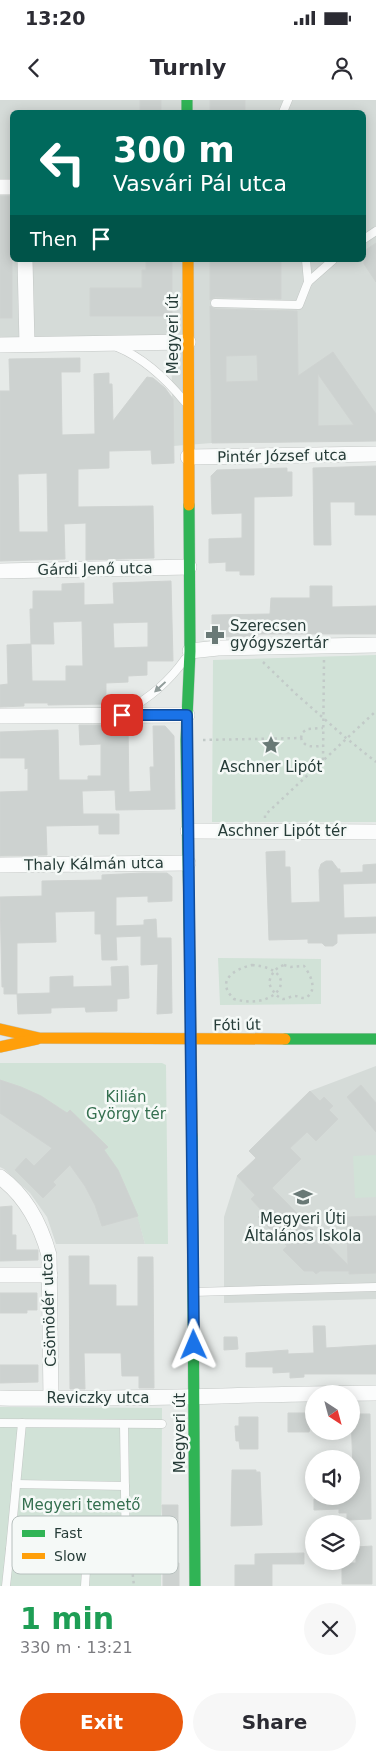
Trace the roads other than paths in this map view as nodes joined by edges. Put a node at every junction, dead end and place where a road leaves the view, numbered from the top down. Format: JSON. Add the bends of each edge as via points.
{"nodes":[{"id":1,"x":25,"y":262,"type":"edge"},
{"id":2,"x":188,"y":262,"type":"edge"},
{"id":3,"x":306,"y":262,"type":"edge"},
{"id":4,"x":331,"y":262,"type":"edge"},
{"id":5,"x":308,"y":282,"type":"junction"},
{"id":6,"x":215,"y":303,"type":"dead end"},
{"id":7,"x":188,"y":342,"type":"junction"},
{"id":8,"x":106,"y":343,"type":"junction"},
{"id":9,"x":26,"y":344,"type":"junction"},
{"id":10,"x":0,"y":345,"type":"edge"},
{"id":11,"x":188,"y":407,"type":"junction"},
{"id":12,"x":376,"y":454,"type":"edge"},
{"id":13,"x":188,"y":457,"type":"junction"},
{"id":14,"x":189,"y":567,"type":"junction"},
{"id":15,"x":0,"y":571,"type":"edge"},
{"id":16,"x":376,"y":645,"type":"edge"},
{"id":17,"x":190,"y":651,"type":"junction"},
{"id":18,"x":122,"y":715,"type":"junction"},
{"id":19,"x":187,"y":715,"type":"junction"},
{"id":20,"x":0,"y":716,"type":"edge"},
{"id":21,"x":188,"y":831,"type":"junction"},
{"id":22,"x":376,"y":832,"type":"edge"},
{"id":23,"x":188,"y":863,"type":"junction"},
{"id":24,"x":0,"y":866,"type":"edge"},
{"id":25,"x":0,"y":1029,"type":"edge"},
{"id":26,"x":39,"y":1038,"type":"junction"},
{"id":27,"x":376,"y":1039,"type":"edge"},
{"id":28,"x":191,"y":1040,"type":"junction"},
{"id":29,"x":0,"y":1047,"type":"edge"},
{"id":30,"x":0,"y":1177,"type":"edge"},
{"id":31,"x":0,"y":1275,"type":"edge"},
{"id":32,"x":50,"y":1275,"type":"junction"},
{"id":33,"x":376,"y":1287,"type":"edge"},
{"id":34,"x":193,"y":1292,"type":"junction"},
{"id":35,"x":376,"y":1393,"type":"edge"},
{"id":36,"x":195,"y":1397,"type":"junction"},
{"id":37,"x":0,"y":1398,"type":"edge"},
{"id":38,"x":51,"y":1398,"type":"junction"},
{"id":39,"x":0,"y":1423,"type":"edge"},
{"id":40,"x":22,"y":1423,"type":"junction"},
{"id":41,"x":124,"y":1424,"type":"junction"},
{"id":42,"x":162,"y":1424,"type":"dead end"},
{"id":43,"x":16,"y":1484,"type":"junction"},
{"id":44,"x":125,"y":1486,"type":"junction"},
{"id":45,"x":13,"y":1516,"type":"edge"},
{"id":46,"x":126,"y":1516,"type":"edge"},
{"id":47,"x":12,"y":1527,"type":"edge"},
{"id":48,"x":0,"y":1546,"type":"edge"},
{"id":49,"x":10,"y":1548,"type":"junction"},
{"id":50,"x":0,"y":1559,"type":"edge"},
{"id":51,"x":9,"y":1560,"type":"junction"},
{"id":52,"x":6,"y":1586,"type":"edge"},
{"id":53,"x":195,"y":1586,"type":"edge"}],
"edges":[{"from":1,"to":9,"type":"street"},
{"from":2,"to":7,"type":"main road","name":"Megyeri út"},
{"from":3,"to":5,"type":"lane"},
{"from":4,"to":5,"type":"lane"},
{"from":5,"to":6,"type":"lane","via":[[299,305]]},
{"from":7,"to":8,"type":"street"},
{"from":7,"to":11,"type":"main road","name":"Megyeri út"},
{"from":8,"to":9,"type":"street"},
{"from":8,"to":11,"type":"lane","via":[[127,351],[152,368]]},
{"from":9,"to":10,"type":"street"},
{"from":11,"to":13,"type":"main road","name":"Megyeri út"},
{"from":12,"to":13,"type":"street","name":"Pintér József utca"},
{"from":13,"to":14,"type":"main road","name":"Megyeri út"},
{"from":14,"to":15,"type":"street","name":"Gárdi Jenő utca"},
{"from":14,"to":17,"type":"main road","name":"Megyeri út"},
{"from":16,"to":17,"type":"street"},
{"from":17,"to":18,"type":"lane","one_way":true,"via":[[160,689]]},
{"from":17,"to":19,"type":"main road","name":"Megyeri út"},
{"from":18,"to":19,"type":"street"},
{"from":18,"to":20,"type":"street"},
{"from":19,"to":21,"type":"main road","name":"Megyeri út"},
{"from":21,"to":22,"type":"street","name":"Aschner Lipót tér"},
{"from":21,"to":23,"type":"main road","name":"Megyeri út"},
{"from":23,"to":24,"type":"street","name":"Thaly Kálmán utca"},
{"from":23,"to":28,"type":"main road","name":"Megyeri út"},
{"from":25,"to":26,"type":"main road","name":"Fóti út"},
{"from":26,"to":28,"type":"main road","name":"Fóti út"},
{"from":26,"to":29,"type":"main road","name":"Fóti út"},
{"from":27,"to":28,"type":"main road","name":"Fóti út"},
{"from":28,"to":34,"type":"main road","name":"Megyeri út"},
{"from":30,"to":32,"type":"street","name":"Csömödér utca","via":[[18,1194],[35,1219],[49,1255]]},
{"from":31,"to":32,"type":"street"},
{"from":32,"to":38,"type":"street","name":"Csömödér utca"},
{"from":33,"to":34,"type":"lane"},
{"from":34,"to":36,"type":"main road","name":"Megyeri út"},
{"from":35,"to":36,"type":"street","name":"Reviczky utca"},
{"from":36,"to":38,"type":"street","name":"Reviczky utca"},
{"from":36,"to":53,"type":"main road","name":"Megyeri út"},
{"from":37,"to":38,"type":"street","name":"Reviczky utca"},
{"from":39,"to":40,"type":"lane"},
{"from":40,"to":41,"type":"lane"},
{"from":40,"to":43,"type":"lane"},
{"from":41,"to":42,"type":"lane"},
{"from":41,"to":44,"type":"lane"},
{"from":43,"to":44,"type":"lane"},
{"from":43,"to":45,"type":"lane"},
{"from":44,"to":46,"type":"lane"},
{"from":47,"to":49,"type":"lane"},
{"from":48,"to":49,"type":"lane"},
{"from":49,"to":51,"type":"lane"},
{"from":50,"to":51,"type":"lane"},
{"from":51,"to":52,"type":"lane"}]}
